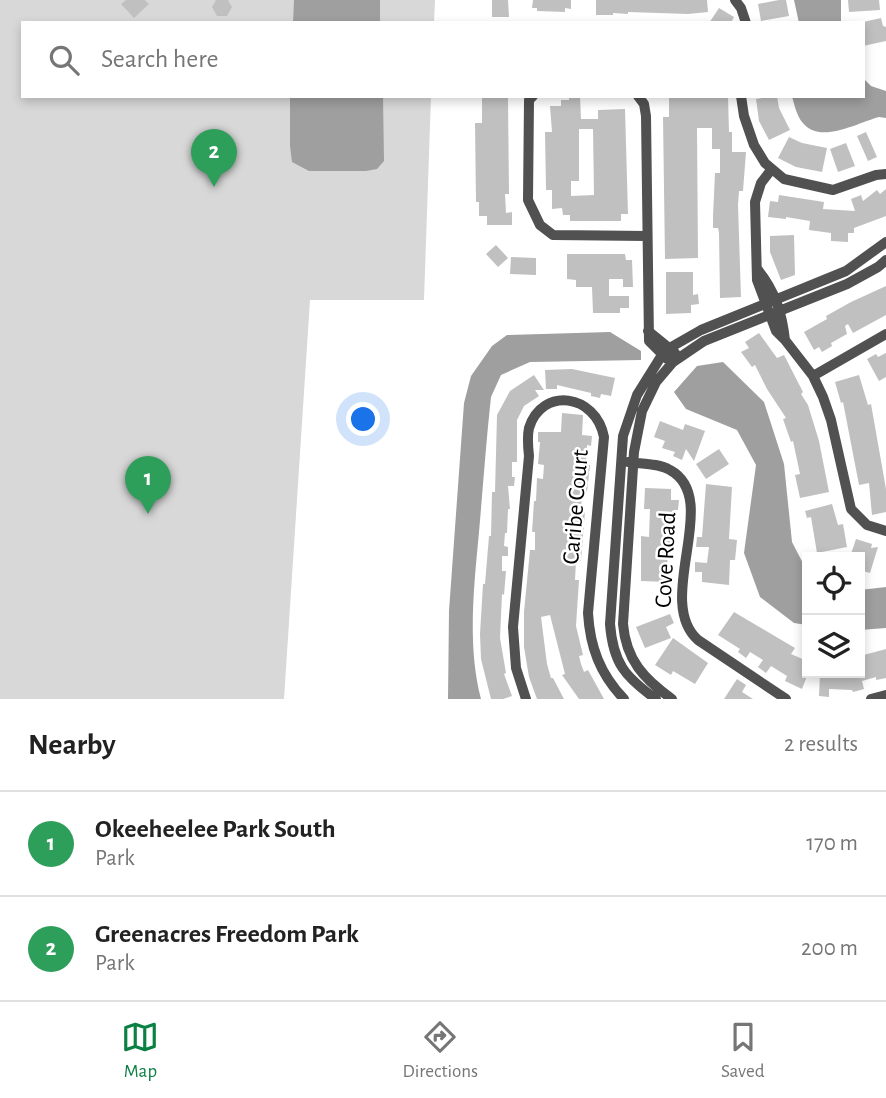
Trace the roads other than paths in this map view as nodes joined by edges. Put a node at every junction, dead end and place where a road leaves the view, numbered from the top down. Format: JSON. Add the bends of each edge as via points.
{"nodes":[{"id":1,"x":735,"y":0,"type":"edge"},
{"id":2,"x":745,"y":21,"type":"edge"},
{"id":3,"x":531,"y":98,"type":"edge"},
{"id":4,"x":640,"y":98,"type":"edge"},
{"id":5,"x":741,"y":98,"type":"edge"},
{"id":6,"x":771,"y":170,"type":"junction"},
{"id":7,"x":886,"y":174,"type":"edge"},
{"id":8,"x":647,"y":236,"type":"junction"},
{"id":9,"x":886,"y":242,"type":"edge"},
{"id":10,"x":886,"y":260,"type":"edge"},
{"id":11,"x":773,"y":307,"type":"junction"},
{"id":12,"x":886,"y":334,"type":"edge"},
{"id":13,"x":666,"y":352,"type":"junction"},
{"id":14,"x":676,"y":360,"type":"junction"},
{"id":15,"x":813,"y":376,"type":"junction"},
{"id":16,"x":621,"y":462,"type":"junction"},
{"id":17,"x":633,"y":463,"type":"junction"},
{"id":18,"x":886,"y":531,"type":"edge"},
{"id":19,"x":886,"y":695,"type":"edge"},
{"id":20,"x":526,"y":699,"type":"edge"},
{"id":21,"x":624,"y":699,"type":"edge"},
{"id":22,"x":656,"y":699,"type":"edge"},
{"id":23,"x":673,"y":699,"type":"edge"},
{"id":24,"x":786,"y":699,"type":"edge"},
{"id":25,"x":871,"y":699,"type":"edge"}],
"edges":[{"from":1,"to":2,"type":"street"},
{"from":3,"to":8,"type":"street","via":[[528,200],[540,225],[553,235]]},
{"from":4,"to":8,"type":"street","via":[[646,116]]},
{"from":5,"to":6,"type":"street","via":[[749,133]]},
{"from":6,"to":7,"type":"street","via":[[790,182],[833,190]]},
{"from":6,"to":11,"type":"street","via":[[755,202],[755,255],[758,270],[769,284]]},
{"from":8,"to":13,"type":"street","via":[[649,331]]},
{"from":9,"to":11,"type":"street","via":[[846,271]]},
{"from":10,"to":11,"type":"street","via":[[862,277]]},
{"from":11,"to":13,"type":"street","via":[[701,330]]},
{"from":11,"to":14,"type":"street"},
{"from":11,"to":15,"type":"street","via":[[785,340]]},
{"from":12,"to":15,"type":"street"},
{"from":13,"to":14,"type":"street"},
{"from":13,"to":16,"type":"street","via":[[633,404]]},
{"from":14,"to":17,"type":"street","via":[[656,382],[642,411]]},
{"from":15,"to":18,"type":"street","via":[[831,420],[851,509],[867,525]]},
{"from":16,"to":17,"type":"street","name":"Cove Road"},
{"from":16,"to":22,"type":"street","via":[[611,637],[626,676]]},
{"from":17,"to":23,"type":"street","via":[[624,636],[637,668]]},
{"from":17,"to":24,"type":"street","name":"Cove Road","via":[[668,469],[679,477],[689,495],[682,610],[689,630]]},
{"from":19,"to":25,"type":"street"},
{"from":20,"to":21,"type":"street","name":"Caribe Court","via":[[516,668],[513,627],[528,433],[541,410],[566,400],[585,405],[602,426],[589,629],[596,659]]}]}
